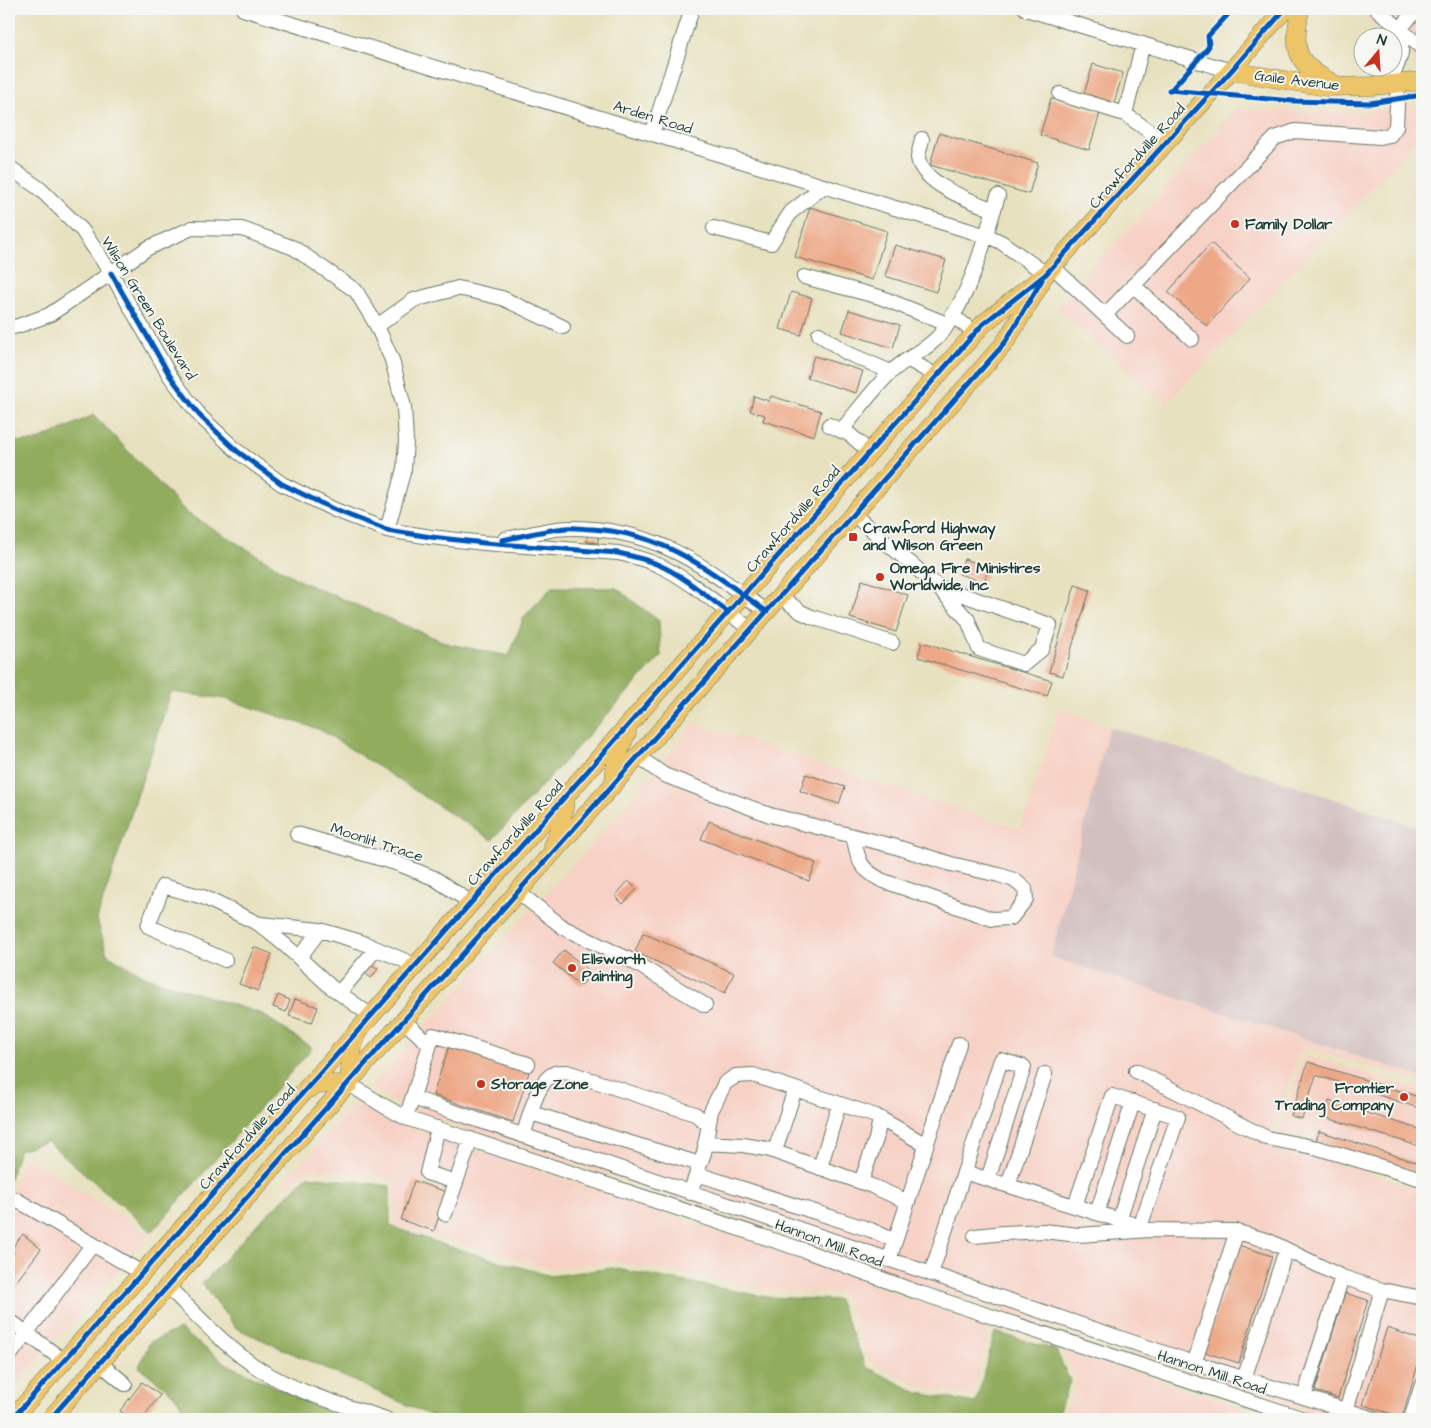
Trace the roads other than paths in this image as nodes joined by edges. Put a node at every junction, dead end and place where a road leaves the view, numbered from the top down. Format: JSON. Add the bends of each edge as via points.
{"nodes":[{"id":1,"x":244,"y":9,"type":"edge"},
{"id":2,"x":692,"y":9,"type":"edge"},
{"id":3,"x":1026,"y":9,"type":"edge"},
{"id":4,"x":1285,"y":9,"type":"edge"},
{"id":5,"x":1300,"y":9,"type":"edge"},
{"id":6,"x":1377,"y":9,"type":"edge"},
{"id":7,"x":1417,"y":9,"type":"edge"},
{"id":8,"x":1399,"y":28,"type":"edge"},
{"id":9,"x":1401,"y":28,"type":"edge"},
{"id":10,"x":1404,"y":32,"type":"edge"},
{"id":11,"x":1143,"y":44,"type":"junction"},
{"id":12,"x":1422,"y":48,"type":"edge"},
{"id":13,"x":1231,"y":71,"type":"junction"},
{"id":14,"x":1395,"y":78,"type":"edge"},
{"id":15,"x":1422,"y":81,"type":"edge"},
{"id":16,"x":1393,"y":84,"type":"junction"},
{"id":17,"x":1338,"y":87,"type":"junction"},
{"id":18,"x":1060,"y":94,"type":"dead end"},
{"id":19,"x":1125,"y":114,"type":"junction"},
{"id":20,"x":652,"y":134,"type":"junction"},
{"id":21,"x":922,"y":139,"type":"dead end"},
{"id":22,"x":1166,"y":143,"type":"junction"},
{"id":23,"x":9,"y":167,"type":"edge"},
{"id":24,"x":824,"y":186,"type":"junction"},
{"id":25,"x":998,"y":196,"type":"dead end"},
{"id":26,"x":994,"y":210,"type":"junction"},
{"id":27,"x":714,"y":228,"type":"dead end"},
{"id":28,"x":986,"y":235,"type":"junction"},
{"id":29,"x":1049,"y":270,"type":"junction"},
{"id":30,"x":111,"y":273,"type":"junction"},
{"id":31,"x":804,"y":276,"type":"dead end"},
{"id":32,"x":1133,"y":285,"type":"junction"},
{"id":33,"x":1105,"y":315,"type":"junction"},
{"id":34,"x":950,"y":320,"type":"junction"},
{"id":35,"x":377,"y":326,"type":"junction"},
{"id":36,"x":563,"y":327,"type":"dead end"},
{"id":37,"x":9,"y":328,"type":"edge"},
{"id":38,"x":975,"y":333,"type":"junction"},
{"id":39,"x":819,"y":334,"type":"dead end"},
{"id":40,"x":1127,"y":336,"type":"dead end"},
{"id":41,"x":1192,"y":338,"type":"dead end"},
{"id":42,"x":909,"y":360,"type":"junction"},
{"id":43,"x":891,"y":372,"type":"junction"},
{"id":44,"x":937,"y":376,"type":"junction"},
{"id":45,"x":870,"y":452,"type":"junction"},
{"id":46,"x":853,"y":514,"type":"junction"},
{"id":47,"x":387,"y":530,"type":"junction"},
{"id":48,"x":622,"y":533,"type":"junction"},
{"id":49,"x":484,"y":543,"type":"junction"},
{"id":50,"x":618,"y":553,"type":"junction"},
{"id":51,"x":937,"y":586,"type":"junction"},
{"id":52,"x":743,"y":595,"type":"junction"},
{"id":53,"x":780,"y":596,"type":"junction"},
{"id":54,"x":766,"y":611,"type":"junction"},
{"id":55,"x":728,"y":612,"type":"junction"},
{"id":56,"x":750,"y":629,"type":"junction"},
{"id":57,"x":892,"y":643,"type":"dead end"},
{"id":58,"x":634,"y":717,"type":"junction"},
{"id":59,"x":638,"y":756,"type":"junction"},
{"id":60,"x":614,"y":782,"type":"junction"},
{"id":61,"x":566,"y":794,"type":"junction"},
{"id":62,"x":297,"y":834,"type":"dead end"},
{"id":63,"x":853,"y":836,"type":"junction"},
{"id":64,"x":547,"y":858,"type":"junction"},
{"id":65,"x":518,"y":892,"type":"junction"},
{"id":66,"x":470,"y":902,"type":"junction"},
{"id":67,"x":260,"y":924,"type":"junction"},
{"id":68,"x":320,"y":930,"type":"junction"},
{"id":69,"x":376,"y":948,"type":"junction"},
{"id":70,"x":299,"y":958,"type":"junction"},
{"id":71,"x":225,"y":960,"type":"dead end"},
{"id":72,"x":415,"y":965,"type":"junction"},
{"id":73,"x":339,"y":993,"type":"junction"},
{"id":74,"x":706,"y":1005,"type":"dead end"},
{"id":75,"x":370,"y":1015,"type":"junction"},
{"id":76,"x":404,"y":1021,"type":"junction"},
{"id":77,"x":357,"y":1030,"type":"junction"},
{"id":78,"x":430,"y":1044,"type":"junction"},
{"id":79,"x":958,"y":1044,"type":"dead end"},
{"id":80,"x":528,"y":1064,"type":"dead end"},
{"id":81,"x":1136,"y":1071,"type":"dead end"},
{"id":82,"x":1045,"y":1074,"type":"dead end"},
{"id":83,"x":349,"y":1084,"type":"junction"},
{"id":84,"x":796,"y":1089,"type":"junction"},
{"id":85,"x":305,"y":1090,"type":"junction"},
{"id":86,"x":413,"y":1098,"type":"junction"},
{"id":87,"x":1133,"y":1102,"type":"junction"},
{"id":88,"x":839,"y":1104,"type":"junction"},
{"id":89,"x":1155,"y":1110,"type":"junction"},
{"id":90,"x":531,"y":1113,"type":"junction"},
{"id":91,"x":406,"y":1118,"type":"junction"},
{"id":92,"x":880,"y":1119,"type":"junction"},
{"id":93,"x":708,"y":1124,"type":"junction"},
{"id":94,"x":438,"y":1128,"type":"junction"},
{"id":95,"x":523,"y":1136,"type":"junction"},
{"id":96,"x":471,"y":1139,"type":"junction"},
{"id":97,"x":705,"y":1143,"type":"junction"},
{"id":98,"x":926,"y":1145,"type":"junction"},
{"id":99,"x":775,"y":1151,"type":"junction"},
{"id":100,"x":820,"y":1168,"type":"junction"},
{"id":101,"x":698,"y":1169,"type":"junction"},
{"id":102,"x":964,"y":1172,"type":"junction"},
{"id":103,"x":988,"y":1179,"type":"junction"},
{"id":104,"x":1422,"y":1179,"type":"edge"},
{"id":105,"x":456,"y":1182,"type":"junction"},
{"id":106,"x":861,"y":1182,"type":"junction"},
{"id":107,"x":1008,"y":1186,"type":"junction"},
{"id":108,"x":690,"y":1192,"type":"junction"},
{"id":109,"x":15,"y":1199,"type":"dead end"},
{"id":110,"x":908,"y":1202,"type":"junction"},
{"id":111,"x":1075,"y":1206,"type":"junction"},
{"id":112,"x":1097,"y":1213,"type":"junction"},
{"id":113,"x":445,"y":1214,"type":"dead end"},
{"id":114,"x":1119,"y":1220,"type":"junction"},
{"id":115,"x":1145,"y":1228,"type":"junction"},
{"id":116,"x":1237,"y":1232,"type":"junction"},
{"id":117,"x":975,"y":1236,"type":"dead end"},
{"id":118,"x":895,"y":1242,"type":"junction"},
{"id":119,"x":93,"y":1244,"type":"junction"},
{"id":120,"x":1286,"y":1250,"type":"junction"},
{"id":121,"x":889,"y":1260,"type":"junction"},
{"id":122,"x":142,"y":1273,"type":"junction"},
{"id":123,"x":928,"y":1273,"type":"junction"},
{"id":124,"x":1342,"y":1277,"type":"junction"},
{"id":125,"x":167,"y":1286,"type":"junction"},
{"id":126,"x":1382,"y":1290,"type":"junction"},
{"id":127,"x":919,"y":1293,"type":"junction"},
{"id":128,"x":1422,"y":1298,"type":"edge"},
{"id":129,"x":9,"y":1320,"type":"edge"},
{"id":130,"x":26,"y":1333,"type":"junction"},
{"id":131,"x":10,"y":1355,"type":"dead end"},
{"id":132,"x":64,"y":1361,"type":"junction"},
{"id":133,"x":100,"y":1363,"type":"junction"},
{"id":134,"x":1194,"y":1364,"type":"junction"},
{"id":135,"x":1244,"y":1379,"type":"junction"},
{"id":136,"x":125,"y":1384,"type":"dead end"},
{"id":137,"x":1422,"y":1385,"type":"edge"},
{"id":138,"x":1304,"y":1397,"type":"junction"},
{"id":139,"x":1346,"y":1411,"type":"junction"},
{"id":140,"x":12,"y":1419,"type":"edge"},
{"id":141,"x":50,"y":1419,"type":"edge"},
{"id":142,"x":386,"y":1419,"type":"edge"},
{"id":143,"x":1304,"y":1419,"type":"edge"},
{"id":144,"x":1374,"y":1419,"type":"edge"},
{"id":145,"x":1411,"y":1419,"type":"edge"}],
"edges":[{"from":1,"to":20,"type":"street","name":"Arden Road"},
{"from":2,"to":20,"type":"street"},
{"from":3,"to":11,"type":"street"},
{"from":4,"to":13,"type":"main road","name":"Crawfordville Road"},
{"from":5,"to":17,"type":"main road","via":[[1296,47],[1300,57],[1318,76]]},
{"from":6,"to":8,"type":"street"},
{"from":7,"to":9,"type":"street"},
{"from":10,"to":12,"type":"street"},
{"from":11,"to":13,"type":"street"},
{"from":11,"to":19,"type":"street"},
{"from":13,"to":17,"type":"main road","name":"Gaile Avenue"},
{"from":13,"to":22,"type":"main road","name":"Crawfordville Road"},
{"from":14,"to":16,"type":"street"},
{"from":15,"to":16,"type":"main road","name":"Gaile Avenue"},
{"from":16,"to":17,"type":"main road","name":"Gaile Avenue"},
{"from":16,"to":32,"type":"street","via":[[1396,126],[1390,134],[1380,137],[1295,131],[1275,138]]},
{"from":18,"to":19,"type":"street"},
{"from":19,"to":22,"type":"street"},
{"from":20,"to":24,"type":"street","name":"Arden Road"},
{"from":21,"to":26,"type":"street","via":[[918,157],[932,178],[962,198]]},
{"from":22,"to":29,"type":"main road","name":"Crawfordville Road"},
{"from":23,"to":30,"type":"street","name":"Wilson Green Boulevard","via":[[40,189],[82,230]]},
{"from":24,"to":27,"type":"street","via":[[791,212],[771,243]]},
{"from":24,"to":28,"type":"street","name":"Arden Road"},
{"from":25,"to":26,"type":"street"},
{"from":26,"to":28,"type":"street"},
{"from":28,"to":29,"type":"street","name":"Arden Road"},
{"from":28,"to":34,"type":"street","via":[[964,297]]},
{"from":29,"to":33,"type":"street","name":"Arden Road"},
{"from":29,"to":38,"type":"main road","name":"Crawfordville Road"},
{"from":29,"to":46,"type":"main road","name":"Crawfordville Road","via":[[1004,344]]},
{"from":30,"to":35,"type":"street","via":[[148,248],[192,228],[242,229],[294,248],[356,291]]},
{"from":30,"to":37,"type":"street","via":[[49,315]]},
{"from":30,"to":47,"type":"street","name":"Wilson Green Boulevard","via":[[170,376],[200,416],[237,451],[282,484],[335,510]]},
{"from":31,"to":34,"type":"street"},
{"from":32,"to":33,"type":"street"},
{"from":32,"to":41,"type":"street"},
{"from":33,"to":40,"type":"street","name":"Arden Road"},
{"from":34,"to":38,"type":"street"},
{"from":34,"to":42,"type":"street","via":[[929,347]]},
{"from":35,"to":36,"type":"street","via":[[414,300],[458,288],[502,298]]},
{"from":35,"to":47,"type":"street","via":[[392,360],[404,407],[406,442],[404,468]]},
{"from":38,"to":44,"type":"main road","name":"Crawfordville Road"},
{"from":39,"to":43,"type":"street","via":[[847,353]]},
{"from":42,"to":43,"type":"street"},
{"from":42,"to":44,"type":"street"},
{"from":43,"to":45,"type":"street","via":[[835,428],[849,434]]},
{"from":44,"to":45,"type":"main road","name":"Crawfordville Road"},
{"from":45,"to":52,"type":"main road","name":"Crawfordville Road"},
{"from":46,"to":51,"type":"street"},
{"from":46,"to":53,"type":"main road","name":"Crawfordville Road"},
{"from":47,"to":49,"type":"street","name":"Wilson Green Boulevard"},
{"from":48,"to":49,"type":"street","name":"Wilson Green Boulevard","via":[[567,528]]},
{"from":48,"to":50,"type":"street"},
{"from":48,"to":52,"type":"street","name":"Wilson Green Boulevard","via":[[664,545],[706,567]]},
{"from":49,"to":50,"type":"street","name":"Wilson Green Boulevard"},
{"from":50,"to":55,"type":"street","name":"Wilson Green Boulevard","via":[[660,565]]},
{"from":51,"to":51,"type":"street","via":[[1050,625],[1042,649],[1024,664],[979,649],[968,620]]},
{"from":52,"to":54,"type":"street","name":"Wilson Green Boulevard"},
{"from":52,"to":55,"type":"main road","name":"Crawfordville Road"},
{"from":53,"to":54,"type":"main road","name":"Crawfordville Road"},
{"from":53,"to":57,"type":"street","via":[[812,617]]},
{"from":54,"to":56,"type":"main road","name":"Crawfordville Road"},
{"from":55,"to":56,"type":"street","name":"Wilson Green Boulevard"},
{"from":55,"to":58,"type":"main road","name":"Crawfordville Road"},
{"from":56,"to":59,"type":"main road","name":"Crawfordville Road"},
{"from":58,"to":60,"type":"main road","via":[[619,750]]},
{"from":58,"to":61,"type":"main road","name":"Crawfordville Road"},
{"from":59,"to":60,"type":"main road","name":"Crawfordville Road"},
{"from":59,"to":63,"type":"street","via":[[664,775],[770,815]]},
{"from":60,"to":64,"type":"main road","name":"Crawfordville Road"},
{"from":61,"to":64,"type":"main road","via":[[558,834]]},
{"from":61,"to":66,"type":"main road","name":"Crawfordville Road"},
{"from":62,"to":66,"type":"street","name":"Moonlit Trace","via":[[399,864],[434,878]]},
{"from":63,"to":63,"type":"street","via":[[1006,877],[1025,889],[1026,899],[1011,918],[992,919],[881,880],[867,872],[858,861]]},
{"from":64,"to":65,"type":"main road","name":"Crawfordville Road"},
{"from":65,"to":74,"type":"street","via":[[564,928],[632,961]]},
{"from":65,"to":76,"type":"main road","name":"Crawfordville Road"},
{"from":66,"to":72,"type":"main road","name":"Crawfordville Road"},
{"from":67,"to":68,"type":"street"},
{"from":67,"to":70,"type":"street"},
{"from":67,"to":71,"type":"street","via":[[203,897],[162,886],[148,926]]},
{"from":68,"to":69,"type":"street"},
{"from":68,"to":70,"type":"street"},
{"from":69,"to":72,"type":"street"},
{"from":69,"to":73,"type":"street"},
{"from":70,"to":73,"type":"street"},
{"from":72,"to":75,"type":"main road","name":"Crawfordville Road"},
{"from":73,"to":75,"type":"street"},
{"from":75,"to":77,"type":"main road","name":"Crawfordville Road"},
{"from":76,"to":78,"type":"street"},
{"from":76,"to":83,"type":"main road","name":"Crawfordville Road"},
{"from":77,"to":83,"type":"main road"},
{"from":77,"to":85,"type":"main road","name":"Crawfordville Road"},
{"from":78,"to":80,"type":"street","via":[[432,1035]]},
{"from":78,"to":86,"type":"street"},
{"from":79,"to":98,"type":"street"},
{"from":81,"to":104,"type":"street","via":[[1267,1138],[1318,1148]]},
{"from":82,"to":107,"type":"street"},
{"from":83,"to":85,"type":"main road","via":[[321,1084]]},
{"from":83,"to":91,"type":"street","name":"Hannon Mill Road"},
{"from":83,"to":125,"type":"main road","name":"Crawfordville Road"},
{"from":84,"to":88,"type":"street"},
{"from":84,"to":93,"type":"street","via":[[753,1075],[736,1076],[725,1083]]},
{"from":84,"to":99,"type":"street"},
{"from":85,"to":122,"type":"main road","name":"Crawfordville Road"},
{"from":86,"to":91,"type":"street"},
{"from":86,"to":95,"type":"street"},
{"from":87,"to":89,"type":"street"},
{"from":87,"to":111,"type":"street","via":[[1112,1096]]},
{"from":87,"to":112,"type":"street"},
{"from":88,"to":92,"type":"street"},
{"from":88,"to":100,"type":"street"},
{"from":89,"to":114,"type":"street"},
{"from":89,"to":115,"type":"street","via":[[1178,1117]]},
{"from":90,"to":93,"type":"street","via":[[546,1079],[554,1073],[566,1072],[695,1114]]},
{"from":90,"to":95,"type":"street"},
{"from":90,"to":101,"type":"street"},
{"from":91,"to":94,"type":"street","name":"Hannon Mill Road"},
{"from":92,"to":98,"type":"street"},
{"from":92,"to":106,"type":"street"},
{"from":93,"to":97,"type":"street"},
{"from":94,"to":96,"type":"street","name":"Hannon Mill Road"},
{"from":94,"to":105,"type":"street","via":[[426,1173]]},
{"from":95,"to":108,"type":"street"},
{"from":96,"to":105,"type":"street"},
{"from":96,"to":127,"type":"street","name":"Hannon Mill Road","via":[[806,1251]]},
{"from":97,"to":99,"type":"street"},
{"from":97,"to":101,"type":"street"},
{"from":98,"to":110,"type":"street"},
{"from":99,"to":100,"type":"street"},
{"from":100,"to":106,"type":"street"},
{"from":101,"to":108,"type":"street"},
{"from":101,"to":118,"type":"street","via":[[871,1230]]},
{"from":102,"to":103,"type":"street"},
{"from":102,"to":103,"type":"street","via":[[1001,1060],[1024,1067]]},
{"from":102,"to":123,"type":"street"},
{"from":103,"to":107,"type":"street"},
{"from":105,"to":113,"type":"street"},
{"from":106,"to":110,"type":"street"},
{"from":107,"to":111,"type":"street"},
{"from":108,"to":121,"type":"street"},
{"from":109,"to":119,"type":"street"},
{"from":110,"to":118,"type":"street"},
{"from":111,"to":112,"type":"street"},
{"from":112,"to":114,"type":"street"},
{"from":114,"to":115,"type":"street"},
{"from":115,"to":116,"type":"street"},
{"from":115,"to":117,"type":"street","via":[[1079,1235],[1043,1231]]},
{"from":116,"to":120,"type":"street","via":[[1269,1241]]},
{"from":116,"to":134,"type":"street"},
{"from":118,"to":121,"type":"street"},
{"from":119,"to":122,"type":"street"},
{"from":119,"to":130,"type":"street"},
{"from":120,"to":124,"type":"street"},
{"from":120,"to":135,"type":"street"},
{"from":121,"to":123,"type":"street"},
{"from":122,"to":132,"type":"main road","name":"Crawfordville Road"},
{"from":123,"to":127,"type":"street"},
{"from":123,"to":134,"type":"street"},
{"from":124,"to":126,"type":"street"},
{"from":124,"to":138,"type":"street"},
{"from":125,"to":133,"type":"main road","name":"Crawfordville Road"},
{"from":125,"to":142,"type":"street","via":[[229,1346],[261,1370],[284,1383]]},
{"from":126,"to":128,"type":"street"},
{"from":126,"to":139,"type":"street"},
{"from":127,"to":143,"type":"street","name":"Hannon Mill Road"},
{"from":129,"to":130,"type":"street"},
{"from":130,"to":131,"type":"street"},
{"from":130,"to":132,"type":"street"},
{"from":132,"to":140,"type":"main road","name":"Crawfordville Road"},
{"from":133,"to":136,"type":"street"},
{"from":133,"to":141,"type":"main road","name":"Crawfordville Road"},
{"from":134,"to":135,"type":"street"},
{"from":135,"to":138,"type":"street"},
{"from":137,"to":145,"type":"street"},
{"from":138,"to":139,"type":"street"},
{"from":139,"to":144,"type":"street"}]}
